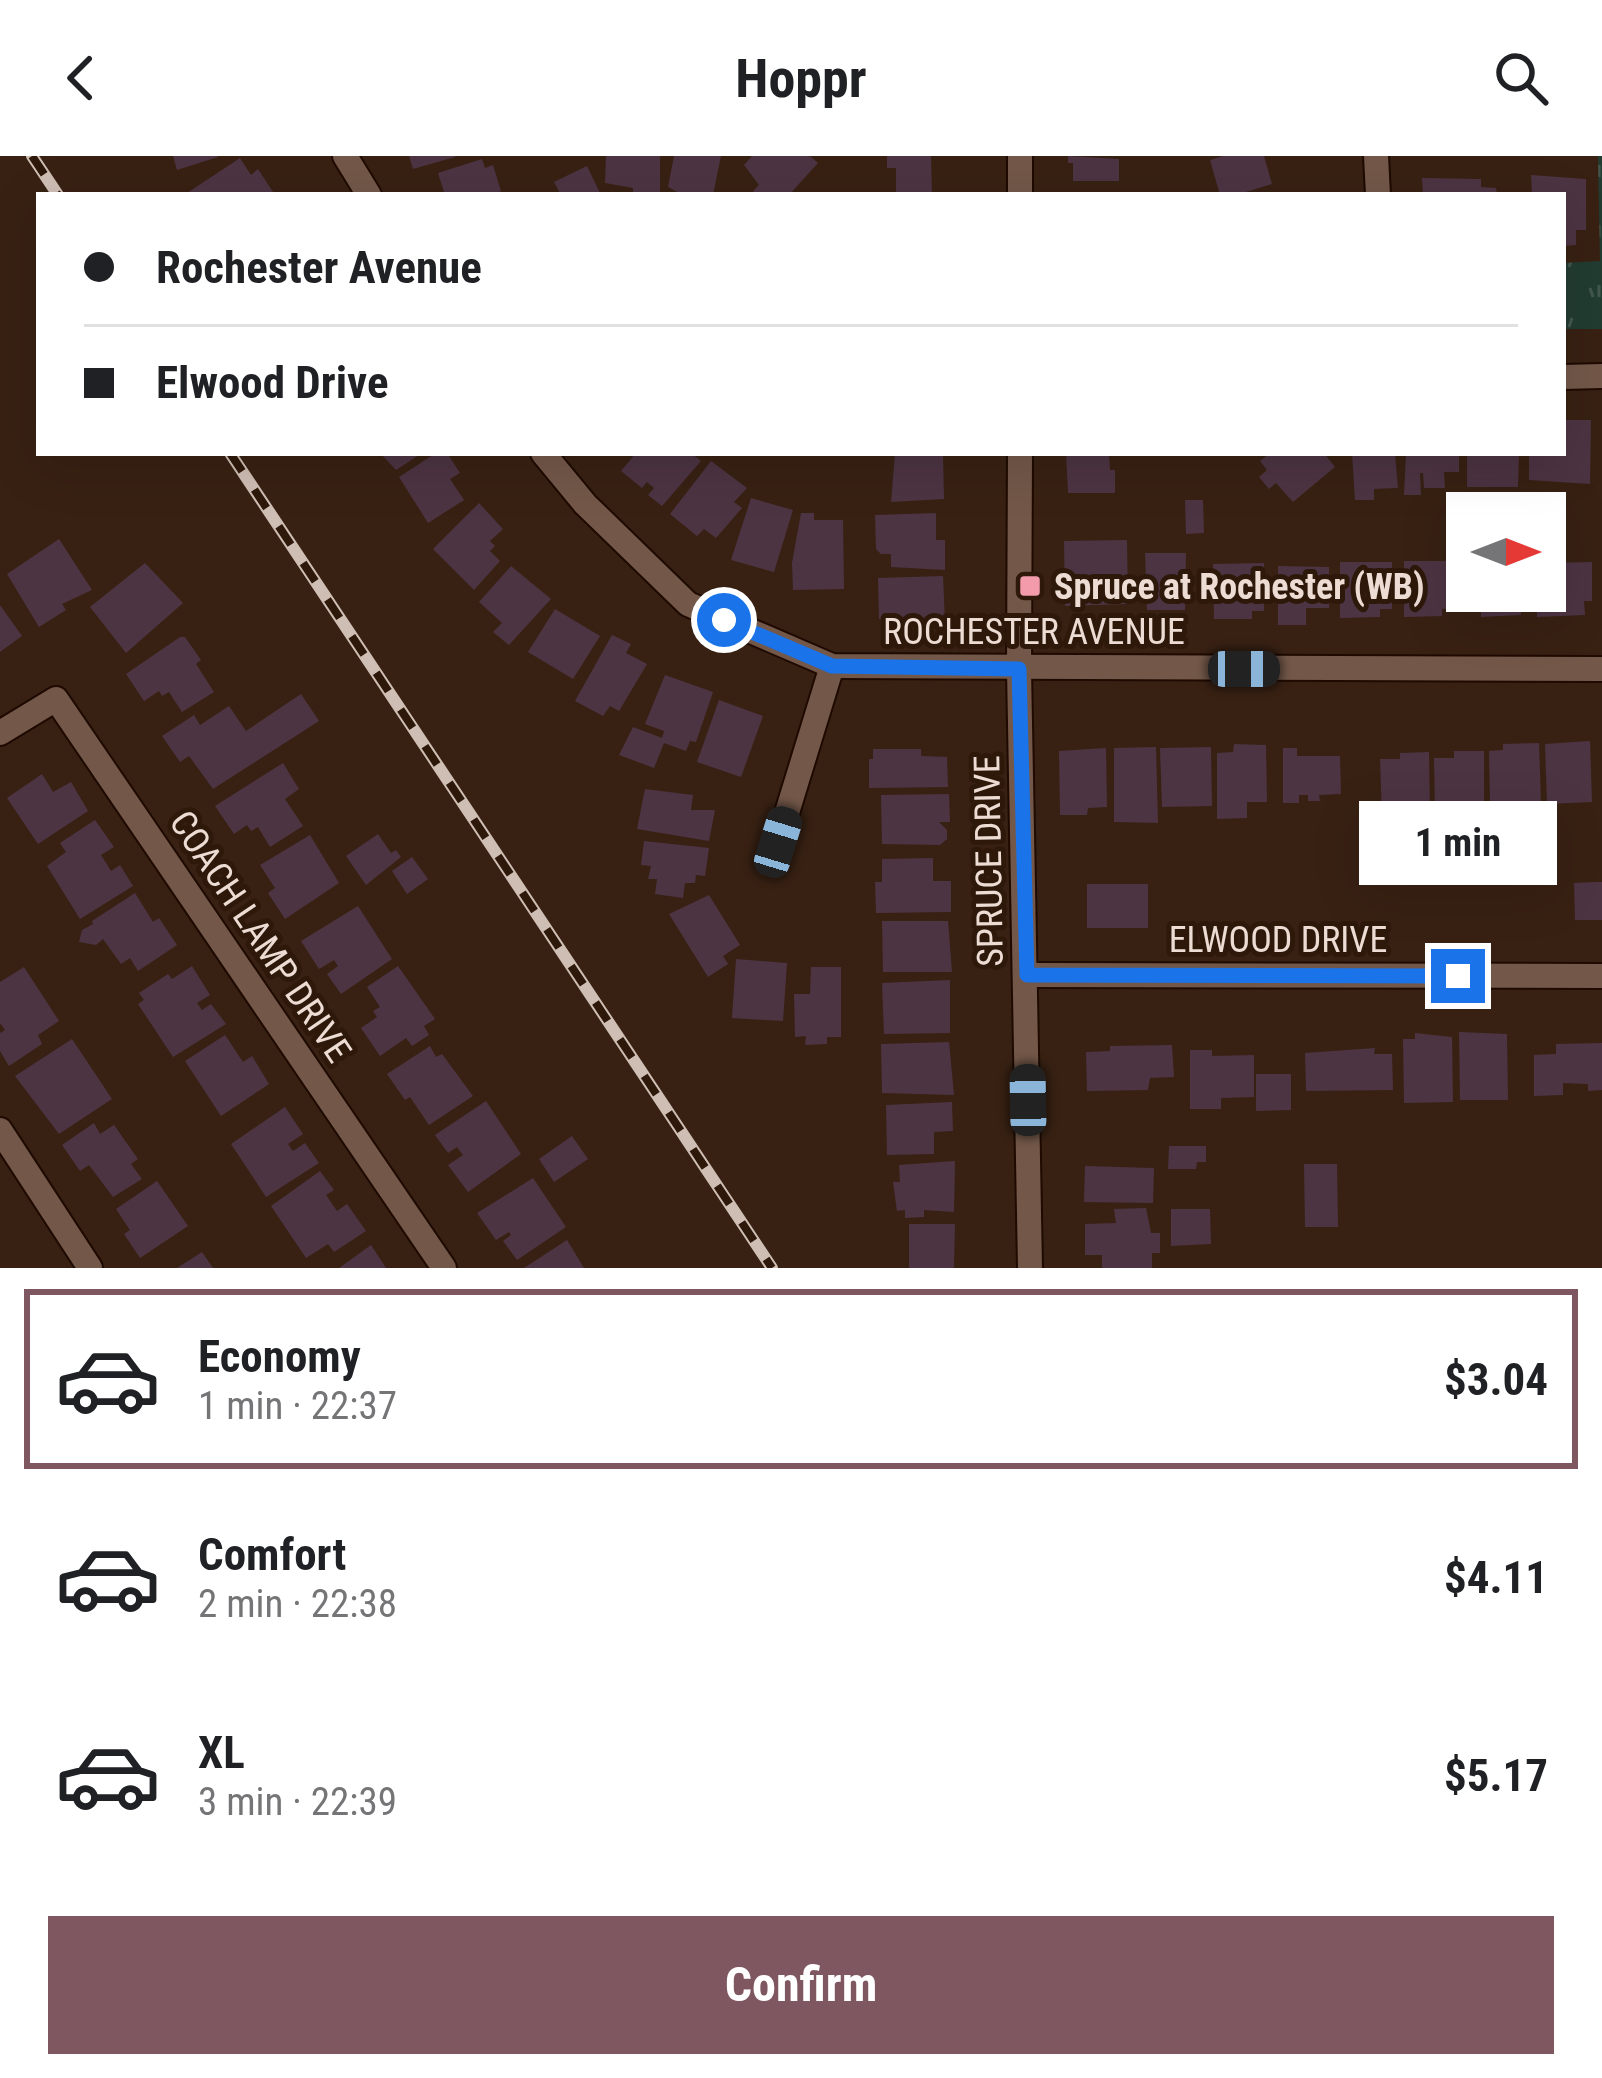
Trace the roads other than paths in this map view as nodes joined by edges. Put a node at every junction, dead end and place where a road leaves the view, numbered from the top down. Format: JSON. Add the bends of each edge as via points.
{"nodes":[{"id":1,"x":344,"y":156,"type":"edge"},
{"id":2,"x":1020,"y":156,"type":"edge"},
{"id":3,"x":1376,"y":156,"type":"edge"},
{"id":4,"x":367,"y":192,"type":"edge"},
{"id":5,"x":1020,"y":192,"type":"edge"},
{"id":6,"x":1378,"y":192,"type":"edge"},
{"id":7,"x":1602,"y":376,"type":"edge"},
{"id":8,"x":1566,"y":377,"type":"edge"},
{"id":9,"x":545,"y":456,"type":"edge"},
{"id":10,"x":1020,"y":456,"type":"edge"},
{"id":11,"x":832,"y":666,"type":"junction"},
{"id":12,"x":1019,"y":669,"type":"junction"},
{"id":13,"x":1602,"y":669,"type":"edge"},
{"id":14,"x":0,"y":733,"type":"edge"},
{"id":15,"x":778,"y":842,"type":"dead end"},
{"id":16,"x":1027,"y":975,"type":"junction"},
{"id":17,"x":1602,"y":976,"type":"edge"},
{"id":18,"x":0,"y":1130,"type":"edge"},
{"id":19,"x":90,"y":1268,"type":"edge"},
{"id":20,"x":444,"y":1268,"type":"edge"},
{"id":21,"x":1030,"y":1268,"type":"edge"}],
"edges":[{"from":1,"to":4,"type":"street"},
{"from":2,"to":5,"type":"street"},
{"from":3,"to":6,"type":"street"},
{"from":7,"to":8,"type":"street"},
{"from":9,"to":11,"type":"street","name":"ROCHESTER AVENUE","via":[[688,604]]},
{"from":10,"to":12,"type":"street","name":"SPRUCE DRIVE"},
{"from":11,"to":12,"type":"street","name":"ROCHESTER AVENUE"},
{"from":11,"to":15,"type":"street"},
{"from":12,"to":13,"type":"street","name":"ROCHESTER AVENUE"},
{"from":12,"to":16,"type":"street","name":"SPRUCE DRIVE"},
{"from":14,"to":20,"type":"street","name":"COACH LAMP DRIVE","via":[[56,699]]},
{"from":16,"to":17,"type":"street","name":"ELWOOD DRIVE"},
{"from":16,"to":21,"type":"street","name":"SPRUCE DRIVE"},
{"from":18,"to":19,"type":"street"}]}
